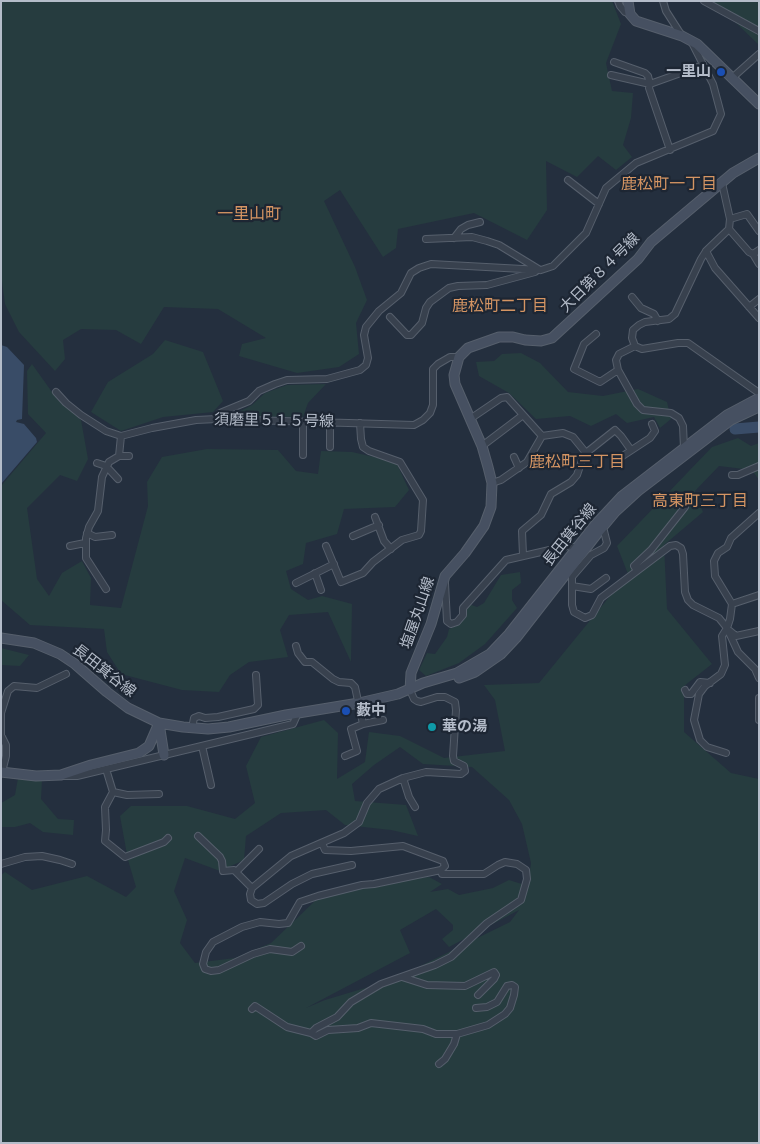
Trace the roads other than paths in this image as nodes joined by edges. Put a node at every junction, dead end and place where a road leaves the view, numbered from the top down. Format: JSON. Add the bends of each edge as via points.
{"nodes":[{"id":1,"x":618,"y":1,"type":"edge"},
{"id":2,"x":628,"y":1,"type":"edge"},
{"id":3,"x":663,"y":1,"type":"edge"},
{"id":4,"x":704,"y":1,"type":"edge"},
{"id":5,"x":630,"y":14,"type":"junction"},
{"id":6,"x":759,"y":31,"type":"edge"},
{"id":7,"x":686,"y":38,"type":"junction"},
{"id":8,"x":759,"y":54,"type":"edge"},
{"id":9,"x":614,"y":62,"type":"dead end"},
{"id":10,"x":703,"y":64,"type":"junction"},
{"id":11,"x":611,"y":75,"type":"dead end"},
{"id":12,"x":732,"y":78,"type":"junction"},
{"id":13,"x":650,"y":84,"type":"junction"},
{"id":14,"x":758,"y":101,"type":"edge"},
{"id":15,"x":670,"y":150,"type":"junction"},
{"id":16,"x":759,"y":158,"type":"edge"},
{"id":17,"x":568,"y":180,"type":"dead end"},
{"id":18,"x":722,"y":183,"type":"junction"},
{"id":19,"x":599,"y":204,"type":"junction"},
{"id":20,"x":730,"y":218,"type":"junction"},
{"id":21,"x":480,"y":222,"type":"dead end"},
{"id":22,"x":729,"y":229,"type":"junction"},
{"id":23,"x":759,"y":231,"type":"edge"},
{"id":24,"x":454,"y":238,"type":"junction"},
{"id":25,"x":426,"y":239,"type":"dead end"},
{"id":26,"x":706,"y":251,"type":"junction"},
{"id":27,"x":756,"y":252,"type":"edge"},
{"id":28,"x":759,"y":264,"type":"edge"},
{"id":29,"x":542,"y":270,"type":"junction"},
{"id":30,"x":632,"y":297,"type":"dead end"},
{"id":31,"x":759,"y":298,"type":"edge"},
{"id":32,"x":749,"y":307,"type":"junction"},
{"id":33,"x":390,"y":317,"type":"dead end"},
{"id":34,"x":759,"y":318,"type":"edge"},
{"id":35,"x":658,"y":320,"type":"junction"},
{"id":36,"x":596,"y":334,"type":"dead end"},
{"id":37,"x":635,"y":346,"type":"junction"},
{"id":38,"x":459,"y":357,"type":"junction"},
{"id":39,"x":618,"y":370,"type":"junction"},
{"id":40,"x":56,"y":392,"type":"dead end"},
{"id":41,"x":759,"y":393,"type":"edge"},
{"id":42,"x":759,"y":398,"type":"edge"},
{"id":43,"x":759,"y":407,"type":"edge"},
{"id":44,"x":523,"y":415,"type":"junction"},
{"id":45,"x":217,"y":419,"type":"junction"},
{"id":46,"x":470,"y":420,"type":"junction"},
{"id":47,"x":303,"y":422,"type":"junction"},
{"id":48,"x":330,"y":422,"type":"junction"},
{"id":49,"x":360,"y":423,"type":"junction"},
{"id":50,"x":652,"y":424,"type":"dead end"},
{"id":51,"x":120,"y":436,"type":"junction"},
{"id":52,"x":542,"y":436,"type":"junction"},
{"id":53,"x":482,"y":446,"type":"junction"},
{"id":54,"x":330,"y":447,"type":"dead end"},
{"id":55,"x":684,"y":448,"type":"junction"},
{"id":56,"x":631,"y":450,"type":"junction"},
{"id":57,"x":586,"y":453,"type":"junction"},
{"id":58,"x":303,"y":455,"type":"dead end"},
{"id":59,"x":118,"y":456,"type":"junction"},
{"id":60,"x":129,"y":456,"type":"dead end"},
{"id":61,"x":514,"y":457,"type":"dead end"},
{"id":62,"x":615,"y":461,"type":"dead end"},
{"id":63,"x":97,"y":463,"type":"dead end"},
{"id":64,"x":106,"y":466,"type":"junction"},
{"id":65,"x":759,"y":466,"type":"edge"},
{"id":66,"x":520,"y":468,"type":"junction"},
{"id":67,"x":732,"y":476,"type":"dead end"},
{"id":68,"x":118,"y":479,"type":"dead end"},
{"id":69,"x":492,"y":483,"type":"junction"},
{"id":70,"x":685,"y":507,"type":"dead end"},
{"id":71,"x":759,"y":514,"type":"edge"},
{"id":72,"x":375,"y":518,"type":"dead end"},
{"id":73,"x":379,"y":525,"type":"junction"},
{"id":74,"x":600,"y":530,"type":"junction"},
{"id":75,"x":86,"y":533,"type":"junction"},
{"id":76,"x":112,"y":535,"type":"dead end"},
{"id":77,"x":353,"y":536,"type":"dead end"},
{"id":78,"x":86,"y":543,"type":"junction"},
{"id":79,"x":70,"y":546,"type":"dead end"},
{"id":80,"x":326,"y":546,"type":"dead end"},
{"id":81,"x":577,"y":548,"type":"junction"},
{"id":82,"x":391,"y":549,"type":"junction"},
{"id":83,"x":523,"y":555,"type":"junction"},
{"id":84,"x":334,"y":564,"type":"junction"},
{"id":85,"x":637,"y":571,"type":"junction"},
{"id":86,"x":315,"y":573,"type":"junction"},
{"id":87,"x":445,"y":576,"type":"junction"},
{"id":88,"x":606,"y":578,"type":"dead end"},
{"id":89,"x":296,"y":583,"type":"dead end"},
{"id":90,"x":572,"y":586,"type":"junction"},
{"id":91,"x":106,"y":589,"type":"dead end"},
{"id":92,"x":322,"y":590,"type":"dead end"},
{"id":93,"x":759,"y":595,"type":"edge"},
{"id":94,"x":732,"y":604,"type":"junction"},
{"id":95,"x":727,"y":628,"type":"junction"},
{"id":96,"x":759,"y":631,"type":"edge"},
{"id":97,"x":1,"y":638,"type":"edge"},
{"id":98,"x":296,"y":646,"type":"dead end"},
{"id":99,"x":757,"y":669,"type":"edge"},
{"id":100,"x":66,"y":674,"type":"dead end"},
{"id":101,"x":256,"y":675,"type":"dead end"},
{"id":102,"x":759,"y":678,"type":"edge"},
{"id":103,"x":710,"y":683,"type":"junction"},
{"id":104,"x":410,"y":690,"type":"junction"},
{"id":105,"x":685,"y":690,"type":"dead end"},
{"id":106,"x":759,"y":698,"type":"edge"},
{"id":107,"x":359,"y":703,"type":"junction"},
{"id":108,"x":298,"y":713,"type":"junction"},
{"id":109,"x":384,"y":720,"type":"dead end"},
{"id":110,"x":759,"y":720,"type":"edge"},
{"id":111,"x":159,"y":723,"type":"junction"},
{"id":112,"x":363,"y":724,"type":"junction"},
{"id":113,"x":192,"y":728,"type":"junction"},
{"id":114,"x":202,"y":746,"type":"junction"},
{"id":115,"x":726,"y":753,"type":"dead end"},
{"id":116,"x":164,"y":755,"type":"junction"},
{"id":117,"x":345,"y":756,"type":"dead end"},
{"id":118,"x":106,"y":769,"type":"junction"},
{"id":119,"x":2,"y":772,"type":"edge"},
{"id":120,"x":61,"y":775,"type":"junction"},
{"id":121,"x":403,"y":778,"type":"junction"},
{"id":122,"x":211,"y":785,"type":"dead end"},
{"id":123,"x":113,"y":792,"type":"junction"},
{"id":124,"x":159,"y":794,"type":"dead end"},
{"id":125,"x":416,"y":807,"type":"dead end"},
{"id":126,"x":198,"y":836,"type":"dead end"},
{"id":127,"x":168,"y":838,"type":"dead end"},
{"id":128,"x":322,"y":844,"type":"junction"},
{"id":129,"x":259,"y":849,"type":"dead end"},
{"id":130,"x":1,"y":864,"type":"edge"},
{"id":131,"x":72,"y":864,"type":"dead end"},
{"id":132,"x":352,"y":865,"type":"dead end"},
{"id":133,"x":441,"y":870,"type":"junction"},
{"id":134,"x":236,"y":872,"type":"junction"},
{"id":135,"x":252,"y":888,"type":"junction"},
{"id":136,"x":301,"y":946,"type":"dead end"},
{"id":137,"x":402,"y":977,"type":"junction"},
{"id":138,"x":478,"y":995,"type":"dead end"},
{"id":139,"x":476,"y":1008,"type":"dead end"},
{"id":140,"x":252,"y":1009,"type":"dead end"},
{"id":141,"x":311,"y":1033,"type":"junction"},
{"id":142,"x":457,"y":1034,"type":"junction"},
{"id":143,"x":439,"y":1064,"type":"dead end"}],
"edges":[{"from":1,"to":5,"type":"street"},
{"from":2,"to":5,"type":"street"},
{"from":3,"to":7,"type":"street","via":[[666,11]]},
{"from":4,"to":6,"type":"street"},
{"from":5,"to":7,"type":"street","via":[[636,21]]},
{"from":7,"to":10,"type":"street"},
{"from":7,"to":12,"type":"street"},
{"from":8,"to":12,"type":"street"},
{"from":9,"to":13,"type":"street","via":[[645,73]]},
{"from":10,"to":13,"type":"street"},
{"from":10,"to":15,"type":"street","via":[[713,84],[721,114],[718,122],[713,131]]},
{"from":11,"to":13,"type":"street"},
{"from":12,"to":14,"type":"street"},
{"from":13,"to":15,"type":"street"},
{"from":15,"to":19,"type":"street","via":[[636,163],[606,188]]},
{"from":16,"to":18,"type":"street","name":"大日第８４号線"},
{"from":17,"to":19,"type":"street"},
{"from":18,"to":20,"type":"street"},
{"from":18,"to":38,"type":"street","name":"大日第８４号線","via":[[651,242],[638,259],[552,338],[541,341],[499,336],[468,348]]},
{"from":19,"to":29,"type":"street","via":[[586,233],[553,266]]},
{"from":20,"to":22,"type":"street"},
{"from":20,"to":23,"type":"street","via":[[747,214]]},
{"from":21,"to":24,"type":"street","via":[[461,229]]},
{"from":22,"to":26,"type":"street"},
{"from":22,"to":27,"type":"street"},
{"from":24,"to":25,"type":"street"},
{"from":24,"to":29,"type":"street","via":[[472,238],[499,245]]},
{"from":26,"to":32,"type":"street","via":[[715,268]]},
{"from":26,"to":35,"type":"street","via":[[676,314],[669,319]]},
{"from":27,"to":28,"type":"street"},
{"from":29,"to":33,"type":"street","via":[[487,285],[449,288],[430,302],[422,322],[411,335],[407,335]]},
{"from":29,"to":45,"type":"street","via":[[431,264],[419,268],[411,273],[401,293],[379,311],[366,328],[368,358],[360,370],[327,379],[287,380],[275,384],[259,391],[249,401],[220,413]]},
{"from":30,"to":35,"type":"street"},
{"from":31,"to":32,"type":"street"},
{"from":32,"to":34,"type":"street"},
{"from":35,"to":37,"type":"street","via":[[645,322],[633,330]]},
{"from":36,"to":39,"type":"street","via":[[584,344],[574,369],[600,382]]},
{"from":37,"to":39,"type":"street","via":[[620,354],[616,360]]},
{"from":37,"to":41,"type":"street","via":[[642,349],[688,343]]},
{"from":38,"to":46,"type":"street","name":"塩屋丸山線","via":[[454,375]]},
{"from":38,"to":49,"type":"street","name":"須磨里５１５号線","via":[[450,357],[433,370],[433,405],[423,420],[414,425]]},
{"from":39,"to":55,"type":"street","via":[[643,410],[678,418],[683,426]]},
{"from":40,"to":51,"type":"street","via":[[81,415]]},
{"from":42,"to":55,"type":"street","name":"長田箕谷線","via":[[727,415]]},
{"from":43,"to":74,"type":"street","name":"長田箕谷線","via":[[724,425],[638,491]]},
{"from":44,"to":46,"type":"street","via":[[507,397]]},
{"from":44,"to":52,"type":"street"},
{"from":44,"to":53,"type":"street"},
{"from":45,"to":47,"type":"street","name":"須磨里５１５号線"},
{"from":45,"to":51,"type":"street","name":"須磨里５１５号線","via":[[161,426]]},
{"from":46,"to":53,"type":"street","name":"塩屋丸山線"},
{"from":47,"to":48,"type":"street","name":"須磨里５１５号線"},
{"from":47,"to":58,"type":"street"},
{"from":48,"to":49,"type":"street","name":"須磨里５１５号線"},
{"from":48,"to":54,"type":"street"},
{"from":49,"to":82,"type":"street","via":[[363,447],[400,462],[422,500],[419,535],[402,540]]},
{"from":50,"to":56,"type":"street","via":[[655,431],[650,438]]},
{"from":51,"to":59,"type":"street"},
{"from":52,"to":57,"type":"street","via":[[563,433],[573,437]]},
{"from":52,"to":66,"type":"street"},
{"from":53,"to":69,"type":"street","name":"塩屋丸山線"},
{"from":55,"to":81,"type":"street","name":"長田箕谷線","via":[[622,496]]},
{"from":56,"to":57,"type":"street","via":[[615,430]]},
{"from":56,"to":62,"type":"street"},
{"from":57,"to":83,"type":"street","via":[[577,475],[551,494],[541,515],[522,532]]},
{"from":59,"to":60,"type":"street"},
{"from":59,"to":64,"type":"street"},
{"from":61,"to":66,"type":"street"},
{"from":63,"to":64,"type":"street"},
{"from":64,"to":68,"type":"street"},
{"from":64,"to":75,"type":"street","via":[[100,484],[98,511]]},
{"from":65,"to":67,"type":"street"},
{"from":66,"to":69,"type":"street"},
{"from":69,"to":87,"type":"street","name":"塩屋丸山線","via":[[491,507],[484,526]]},
{"from":70,"to":85,"type":"street","via":[[634,566]]},
{"from":71,"to":94,"type":"street","via":[[731,538],[714,561],[715,576]]},
{"from":72,"to":73,"type":"street"},
{"from":73,"to":77,"type":"street"},
{"from":73,"to":82,"type":"street","via":[[384,541]]},
{"from":74,"to":90,"type":"street","via":[[604,531],[607,543],[591,555],[572,577]]},
{"from":74,"to":104,"type":"street","name":"長田箕谷線","via":[[516,638],[496,658],[462,678]]},
{"from":75,"to":76,"type":"street","via":[[95,537]]},
{"from":75,"to":78,"type":"street"},
{"from":78,"to":79,"type":"street"},
{"from":78,"to":91,"type":"street","via":[[83,558],[93,567]]},
{"from":80,"to":84,"type":"street"},
{"from":81,"to":83,"type":"street","via":[[567,546]]},
{"from":81,"to":104,"type":"street","name":"長田箕谷線","via":[[490,654],[462,671]]},
{"from":82,"to":84,"type":"street","via":[[363,573],[341,582]]},
{"from":83,"to":87,"type":"street","via":[[506,560],[463,608],[463,615],[457,622],[451,624]]},
{"from":84,"to":86,"type":"street"},
{"from":85,"to":90,"type":"street","via":[[601,598],[592,615],[585,618],[574,612]]},
{"from":85,"to":95,"type":"street","via":[[670,546],[681,548],[688,600],[719,618]]},
{"from":86,"to":89,"type":"street"},
{"from":86,"to":92,"type":"street"},
{"from":87,"to":104,"type":"street","name":"塩屋丸山線","via":[[431,624],[410,673]]},
{"from":88,"to":90,"type":"street","via":[[591,589]]},
{"from":93,"to":94,"type":"street"},
{"from":94,"to":95,"type":"street"},
{"from":95,"to":96,"type":"street","via":[[736,636]]},
{"from":95,"to":99,"type":"street","via":[[738,652]]},
{"from":95,"to":103,"type":"street","via":[[722,636],[724,669]]},
{"from":97,"to":111,"type":"street","name":"長田箕谷線","via":[[34,643],[66,658],[118,702]]},
{"from":98,"to":107,"type":"street","via":[[305,662],[312,662],[339,682],[351,683]]},
{"from":99,"to":102,"type":"street"},
{"from":100,"to":119,"type":"street","via":[[37,688],[14,686],[8,691],[1,713],[1,734],[6,745]]},
{"from":101,"to":113,"type":"street","via":[[258,705],[254,709],[218,717],[199,716],[194,718]]},
{"from":103,"to":105,"type":"street","via":[[700,682],[691,694]]},
{"from":103,"to":115,"type":"street","via":[[699,694],[694,720],[700,740],[707,747]]},
{"from":104,"to":107,"type":"street","name":"長田箕谷線"},
{"from":104,"to":121,"type":"street","via":[[417,701],[445,696],[455,702],[453,756],[465,771],[461,774],[426,772]]},
{"from":106,"to":110,"type":"street"},
{"from":107,"to":108,"type":"street","name":"長田箕谷線"},
{"from":107,"to":112,"type":"street"},
{"from":108,"to":113,"type":"street","name":"長田箕谷線","via":[[229,728]]},
{"from":108,"to":114,"type":"street","via":[[293,724]]},
{"from":109,"to":112,"type":"street"},
{"from":111,"to":113,"type":"street","name":"長田箕谷線"},
{"from":111,"to":116,"type":"street"},
{"from":111,"to":120,"type":"street","via":[[149,746],[142,752]]},
{"from":112,"to":117,"type":"street","via":[[351,729],[357,751]]},
{"from":114,"to":116,"type":"street"},
{"from":114,"to":122,"type":"street"},
{"from":116,"to":118,"type":"street"},
{"from":118,"to":120,"type":"street","via":[[77,776]]},
{"from":118,"to":123,"type":"street"},
{"from":119,"to":120,"type":"street"},
{"from":121,"to":125,"type":"street"},
{"from":121,"to":128,"type":"street","via":[[379,789],[367,803],[359,822]]},
{"from":123,"to":124,"type":"street"},
{"from":123,"to":127,"type":"street","via":[[105,807],[105,840],[125,858]]},
{"from":126,"to":134,"type":"street","via":[[208,840],[222,861],[222,871]]},
{"from":128,"to":133,"type":"street","via":[[325,850],[351,851],[404,846],[443,861],[445,866]]},
{"from":128,"to":135,"type":"street","via":[[291,856]]},
{"from":129,"to":134,"type":"street"},
{"from":130,"to":131,"type":"street","via":[[42,856]]},
{"from":132,"to":135,"type":"street","via":[[312,874],[264,903],[257,904],[251,900]]},
{"from":133,"to":136,"type":"street","via":[[362,885],[300,902],[288,923],[260,922],[213,942],[202,964],[205,969],[219,970],[270,949],[292,952]]},
{"from":133,"to":137,"type":"street","via":[[442,874],[484,874],[505,862],[526,870],[528,878],[521,900],[487,923],[451,957]]},
{"from":134,"to":135,"type":"street"},
{"from":137,"to":138,"type":"street","via":[[427,985],[465,986],[494,972],[494,979]]},
{"from":137,"to":141,"type":"street","via":[[381,984],[351,1002],[337,1017]]},
{"from":139,"to":142,"type":"street","via":[[487,1008],[496,1002],[507,986],[515,987],[506,1014],[488,1025]]},
{"from":140,"to":141,"type":"street","via":[[255,1006],[287,1027]]},
{"from":141,"to":142,"type":"street","via":[[316,1036],[328,1030],[358,1028],[371,1023],[423,1028],[436,1034]]},
{"from":142,"to":143,"type":"street","via":[[445,1059]]}]}
